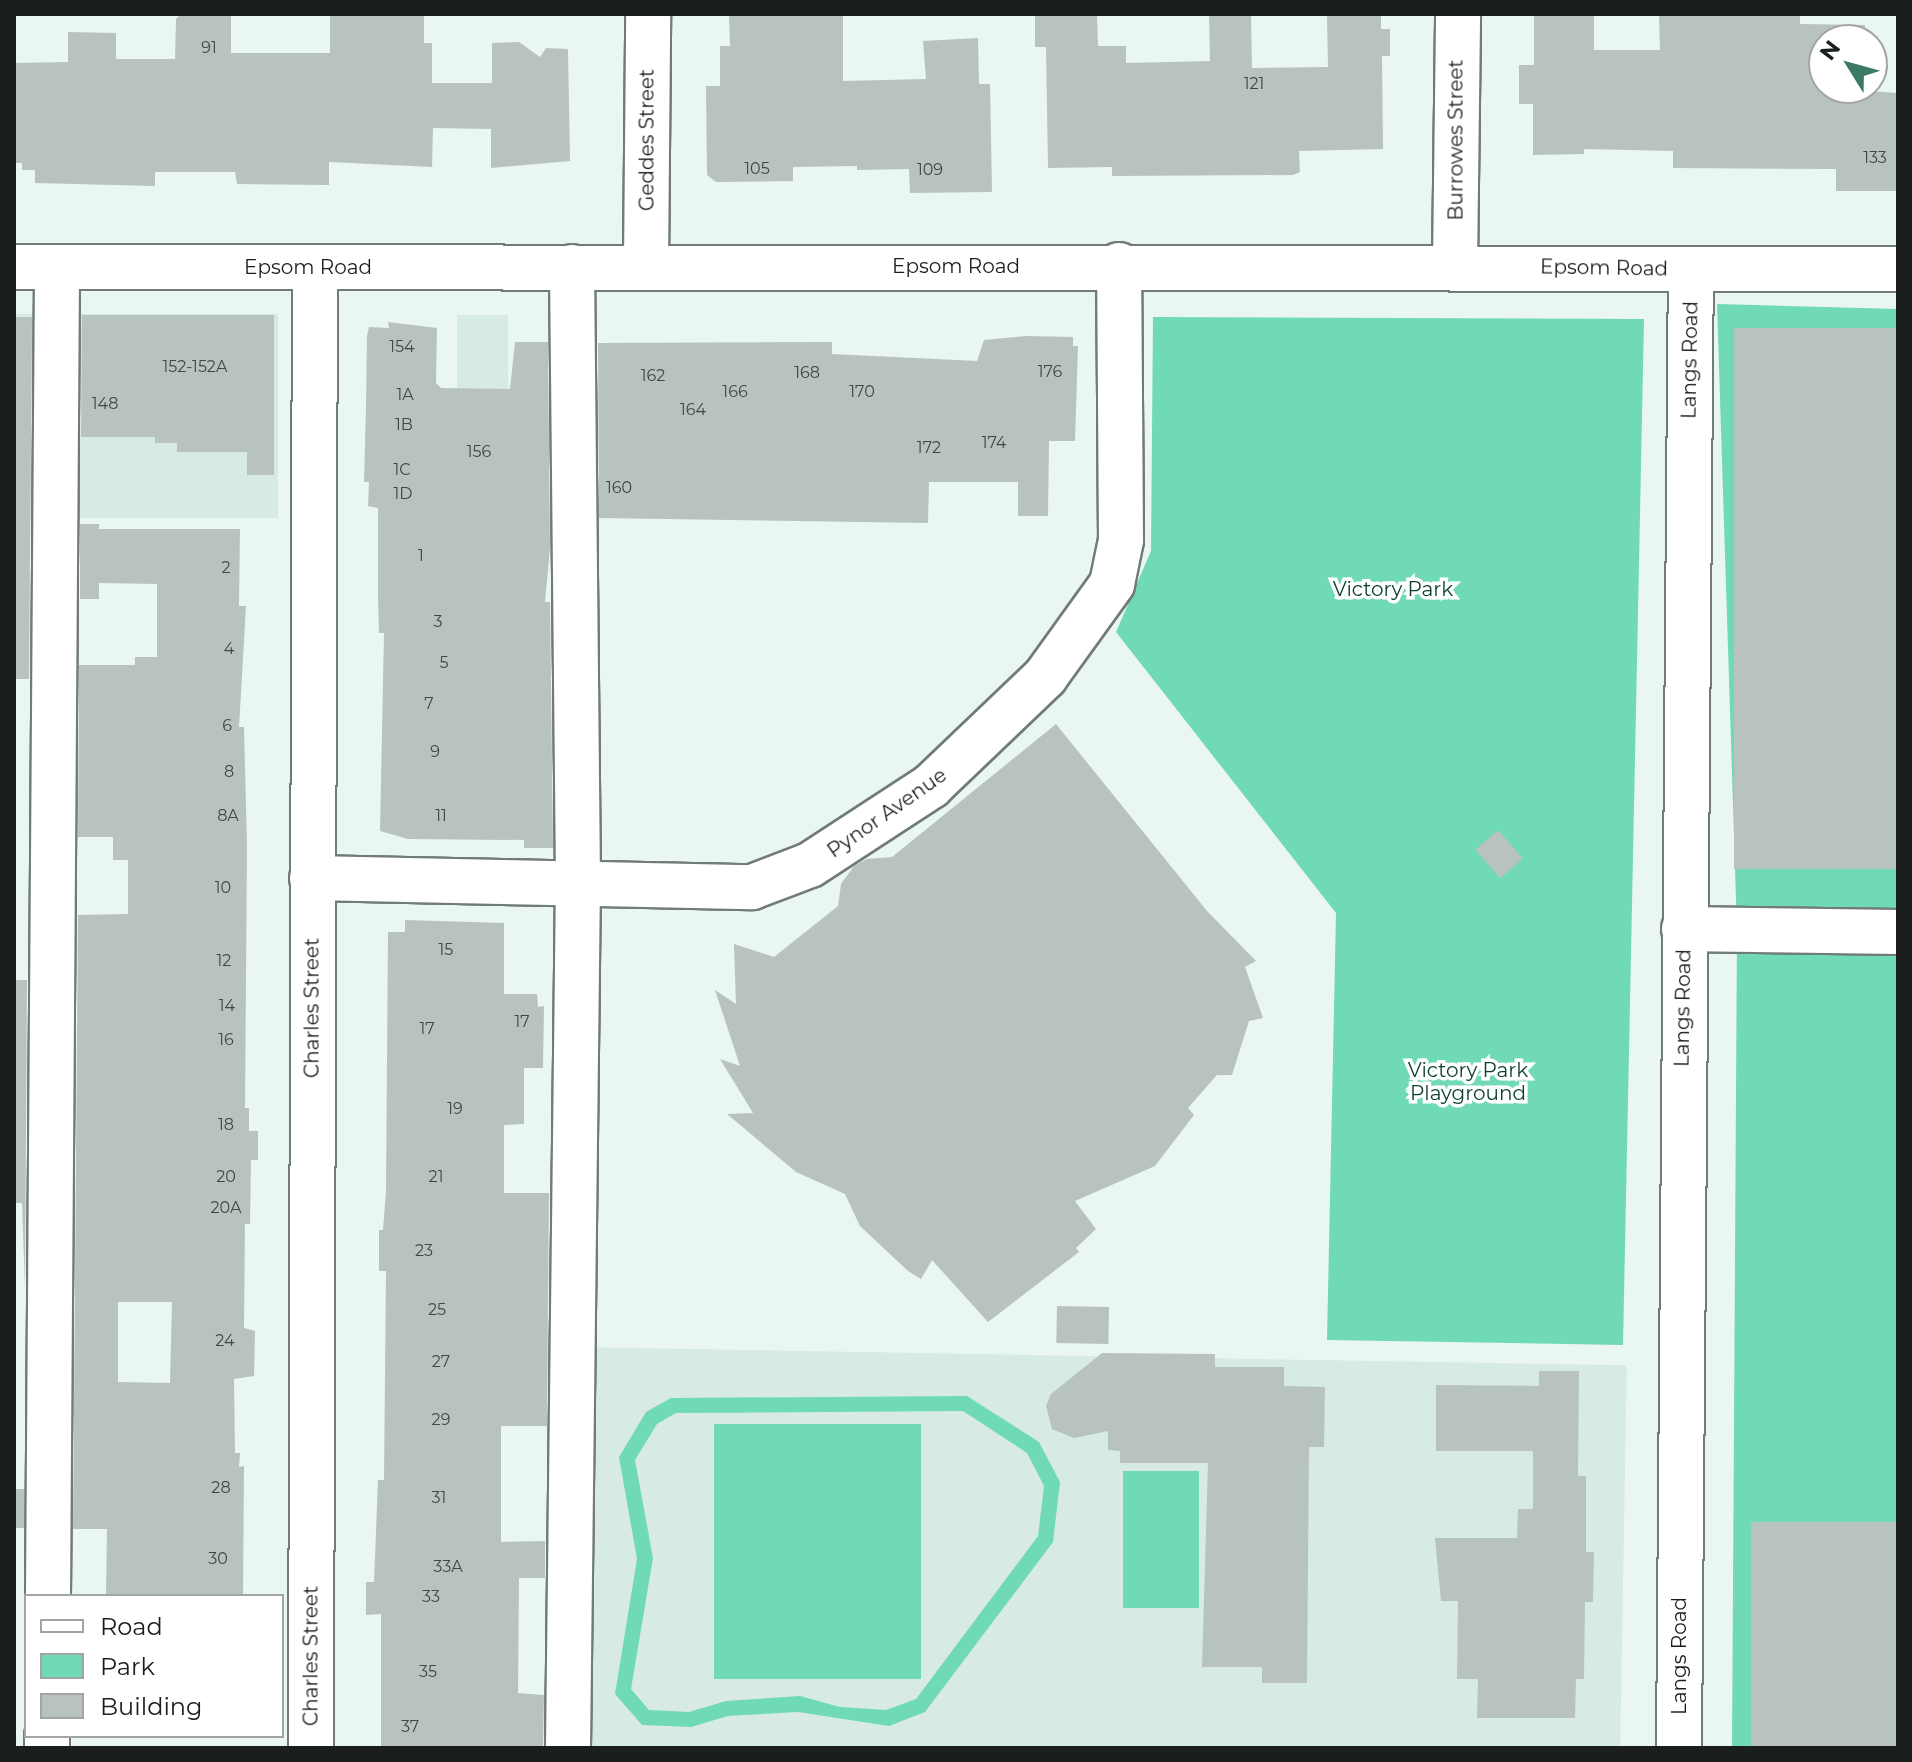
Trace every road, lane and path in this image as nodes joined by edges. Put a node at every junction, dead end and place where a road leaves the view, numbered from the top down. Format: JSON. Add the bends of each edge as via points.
{"nodes":[{"id":1,"x":648,"y":14,"type":"edge"},
{"id":2,"x":1458,"y":14,"type":"edge"},
{"id":3,"x":1119,"y":265,"type":"junction"},
{"id":4,"x":1455,"y":266,"type":"junction"},
{"id":5,"x":14,"y":267,"type":"edge"},
{"id":6,"x":57,"y":267,"type":"junction"},
{"id":7,"x":315,"y":267,"type":"junction"},
{"id":8,"x":572,"y":267,"type":"junction"},
{"id":9,"x":646,"y":267,"type":"junction"},
{"id":10,"x":1691,"y":269,"type":"junction"},
{"id":11,"x":1898,"y":269,"type":"edge"},
{"id":12,"x":312,"y":878,"type":"junction"},
{"id":13,"x":578,"y":881,"type":"junction"},
{"id":14,"x":1684,"y":929,"type":"junction"},
{"id":15,"x":1898,"y":932,"type":"edge"},
{"id":16,"x":48,"y":1594,"type":"edge"},
{"id":17,"x":311,"y":1748,"type":"edge"},
{"id":18,"x":568,"y":1748,"type":"edge"},
{"id":19,"x":1679,"y":1748,"type":"edge"}],
"edges":[{"from":1,"to":9,"type":"main road","name":"Geddes Street"},
{"from":2,"to":4,"type":"main road","name":"Burrowes Street"},
{"from":3,"to":4,"type":"main road","name":"Epsom Road"},
{"from":3,"to":9,"type":"main road","name":"Epsom Road"},
{"from":3,"to":13,"type":"main road","name":"Pynor Avenue","via":[[1121,540],[1112,584],[1045,677],[931,786],[810,865],[752,887]]},
{"from":4,"to":10,"type":"main road","name":"Epsom Road"},
{"from":5,"to":6,"type":"main road","name":"Epsom Road"},
{"from":6,"to":7,"type":"main road","name":"Epsom Road"},
{"from":6,"to":16,"type":"main road"},
{"from":7,"to":8,"type":"main road","name":"Epsom Road"},
{"from":7,"to":12,"type":"main road","name":"Charles Street"},
{"from":8,"to":9,"type":"main road","name":"Epsom Road"},
{"from":8,"to":13,"type":"main road"},
{"from":10,"to":11,"type":"main road","name":"Epsom Road"},
{"from":10,"to":14,"type":"main road","name":"Langs Road"},
{"from":12,"to":13,"type":"main road","name":"Pynor Avenue"},
{"from":12,"to":17,"type":"main road","name":"Charles Street"},
{"from":13,"to":18,"type":"main road"},
{"from":14,"to":15,"type":"main road"},
{"from":14,"to":19,"type":"main road","name":"Langs Road"}]}
